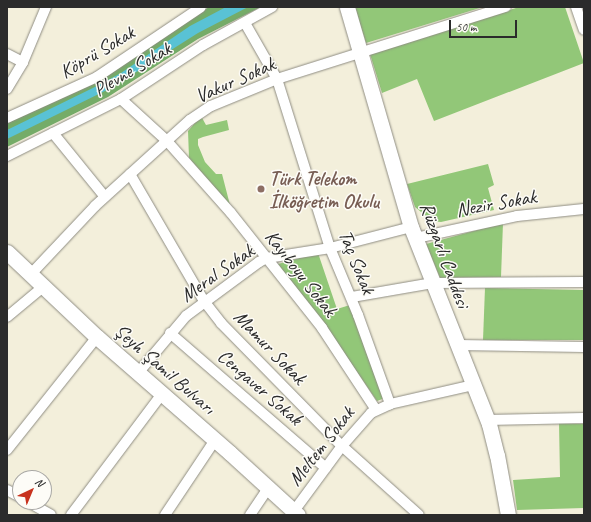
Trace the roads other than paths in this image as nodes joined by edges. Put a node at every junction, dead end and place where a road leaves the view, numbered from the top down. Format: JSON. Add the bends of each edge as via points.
{"nodes":[{"id":1,"x":46,"y":7,"type":"edge"},
{"id":2,"x":201,"y":7,"type":"edge"},
{"id":3,"x":272,"y":7,"type":"edge"},
{"id":4,"x":347,"y":7,"type":"edge"},
{"id":5,"x":506,"y":7,"type":"edge"},
{"id":6,"x":576,"y":7,"type":"edge"},
{"id":7,"x":245,"y":23,"type":"junction"},
{"id":8,"x":584,"y":30,"type":"edge"},
{"id":9,"x":361,"y":52,"type":"junction"},
{"id":10,"x":7,"y":54,"type":"edge"},
{"id":11,"x":23,"y":62,"type":"junction"},
{"id":12,"x":277,"y":79,"type":"junction"},
{"id":13,"x":7,"y":89,"type":"edge"},
{"id":14,"x":121,"y":99,"type":"junction"},
{"id":15,"x":7,"y":118,"type":"edge"},
{"id":16,"x":53,"y":133,"type":"junction"},
{"id":17,"x":168,"y":141,"type":"junction"},
{"id":18,"x":7,"y":156,"type":"edge"},
{"id":19,"x":130,"y":174,"type":"junction"},
{"id":20,"x":105,"y":197,"type":"junction"},
{"id":21,"x":584,"y":209,"type":"edge"},
{"id":22,"x":414,"y":232,"type":"junction"},
{"id":23,"x":330,"y":248,"type":"junction"},
{"id":24,"x":7,"y":252,"type":"edge"},
{"id":25,"x":267,"y":258,"type":"junction"},
{"id":26,"x":31,"y":274,"type":"junction"},
{"id":27,"x":584,"y":282,"type":"edge"},
{"id":28,"x":433,"y":283,"type":"junction"},
{"id":29,"x":43,"y":286,"type":"junction"},
{"id":30,"x":352,"y":297,"type":"junction"},
{"id":31,"x":204,"y":301,"type":"junction"},
{"id":32,"x":7,"y":317,"type":"edge"},
{"id":33,"x":170,"y":332,"type":"junction"},
{"id":34,"x":97,"y":337,"type":"junction"},
{"id":35,"x":458,"y":345,"type":"junction"},
{"id":36,"x":584,"y":347,"type":"edge"},
{"id":37,"x":138,"y":373,"type":"junction"},
{"id":38,"x":473,"y":385,"type":"junction"},
{"id":39,"x":162,"y":394,"type":"junction"},
{"id":40,"x":390,"y":404,"type":"junction"},
{"id":41,"x":376,"y":410,"type":"junction"},
{"id":42,"x":584,"y":418,"type":"edge"},
{"id":43,"x":487,"y":420,"type":"junction"},
{"id":44,"x":215,"y":440,"type":"junction"},
{"id":45,"x":342,"y":446,"type":"junction"},
{"id":46,"x":7,"y":450,"type":"edge"},
{"id":47,"x":326,"y":468,"type":"junction"},
{"id":48,"x":268,"y":488,"type":"junction"},
{"id":49,"x":42,"y":510,"type":"edge"},
{"id":50,"x":296,"y":513,"type":"edge"},
{"id":51,"x":51,"y":515,"type":"edge"},
{"id":52,"x":71,"y":515,"type":"edge"},
{"id":53,"x":165,"y":515,"type":"edge"},
{"id":54,"x":250,"y":515,"type":"edge"},
{"id":55,"x":419,"y":515,"type":"edge"},
{"id":56,"x":508,"y":515,"type":"edge"}],
"edges":[{"from":1,"to":11,"type":"street"},
{"from":2,"to":15,"type":"street","name":"Köprü Sokak","via":[[97,77]]},
{"from":3,"to":7,"type":"street","name":"Plevne Sokak"},
{"from":4,"to":9,"type":"street","name":"Rüzgarlı Caddesi"},
{"from":5,"to":9,"type":"street","name":"Vakur Sokak"},
{"from":6,"to":8,"type":"street"},
{"from":7,"to":12,"type":"street","name":"Taç Sokak"},
{"from":7,"to":14,"type":"street","name":"Plevne Sokak","via":[[203,45]]},
{"from":9,"to":12,"type":"street","name":"Vakur Sokak"},
{"from":9,"to":22,"type":"street","name":"Rüzgarlı Caddesi"},
{"from":10,"to":11,"type":"street"},
{"from":11,"to":13,"type":"street"},
{"from":12,"to":17,"type":"street","name":"Vakur Sokak","via":[[211,106],[190,120]]},
{"from":12,"to":23,"type":"street","name":"Taç Sokak"},
{"from":14,"to":16,"type":"street","name":"Plevne Sokak"},
{"from":14,"to":17,"type":"street","name":"Kayıboyu Sokak"},
{"from":16,"to":18,"type":"street","name":"Plevne Sokak"},
{"from":16,"to":20,"type":"street"},
{"from":17,"to":19,"type":"street","name":"Vakur Sokak"},
{"from":17,"to":25,"type":"street","name":"Kayıboyu Sokak"},
{"from":19,"to":20,"type":"street","name":"Vakur Sokak"},
{"from":19,"to":31,"type":"street","name":"Mamur Sokak"},
{"from":20,"to":26,"type":"street","name":"Vakur Sokak"},
{"from":21,"to":22,"type":"street","name":"Nezir Sokak"},
{"from":22,"to":23,"type":"street","name":"Meral Sokak"},
{"from":22,"to":28,"type":"street","name":"Rüzgarlı Caddesi"},
{"from":23,"to":25,"type":"street","name":"Meral Sokak"},
{"from":23,"to":30,"type":"street","name":"Taç Sokak"},
{"from":24,"to":26,"type":"street","name":"Şeyh Şamil Bulvarı"},
{"from":25,"to":31,"type":"street","name":"Meral Sokak","via":[[247,269]]},
{"from":25,"to":41,"type":"street","name":"Kayıboyu Sokak","via":[[322,328]]},
{"from":26,"to":29,"type":"street","name":"Şeyh Şamil Bulvarı"},
{"from":27,"to":28,"type":"street"},
{"from":28,"to":30,"type":"street"},
{"from":28,"to":35,"type":"street","name":"Rüzgarlı Caddesi"},
{"from":29,"to":32,"type":"street"},
{"from":29,"to":34,"type":"street","name":"Şeyh Şamil Bulvarı"},
{"from":30,"to":40,"type":"street","name":"Taç Sokak"},
{"from":31,"to":33,"type":"street","name":"Meral Sokak"},
{"from":31,"to":45,"type":"street","name":"Mamur Sokak","via":[[240,344]]},
{"from":33,"to":37,"type":"street","name":"Meral Sokak"},
{"from":33,"to":47,"type":"street","name":"Cengaver Sokak"},
{"from":34,"to":37,"type":"street","name":"Şeyh Şamil Bulvarı"},
{"from":34,"to":46,"type":"street"},
{"from":35,"to":36,"type":"street"},
{"from":35,"to":38,"type":"street","name":"Rüzgarlı Caddesi"},
{"from":37,"to":39,"type":"street","name":"Şeyh Şamil Bulvarı"},
{"from":38,"to":40,"type":"street","name":"Meltem Sokak"},
{"from":38,"to":43,"type":"street","name":"Rüzgarlı Caddesi"},
{"from":39,"to":44,"type":"street","name":"Şeyh Şamil Bulvarı"},
{"from":39,"to":52,"type":"street"},
{"from":40,"to":41,"type":"street","name":"Meltem Sokak"},
{"from":41,"to":45,"type":"street","name":"Meltem Sokak","via":[[362,421]]},
{"from":42,"to":43,"type":"street"},
{"from":43,"to":56,"type":"street","name":"Rüzgarlı Caddesi","via":[[497,455]]},
{"from":44,"to":48,"type":"street","name":"Şeyh Şamil Bulvarı"},
{"from":44,"to":53,"type":"street"},
{"from":45,"to":47,"type":"street","name":"Meltem Sokak"},
{"from":45,"to":55,"type":"street","name":"Mamur Sokak"},
{"from":47,"to":50,"type":"street","name":"Meltem Sokak"},
{"from":48,"to":50,"type":"street","name":"Şeyh Şamil Bulvarı"},
{"from":48,"to":54,"type":"street"},
{"from":49,"to":51,"type":"street"}]}
